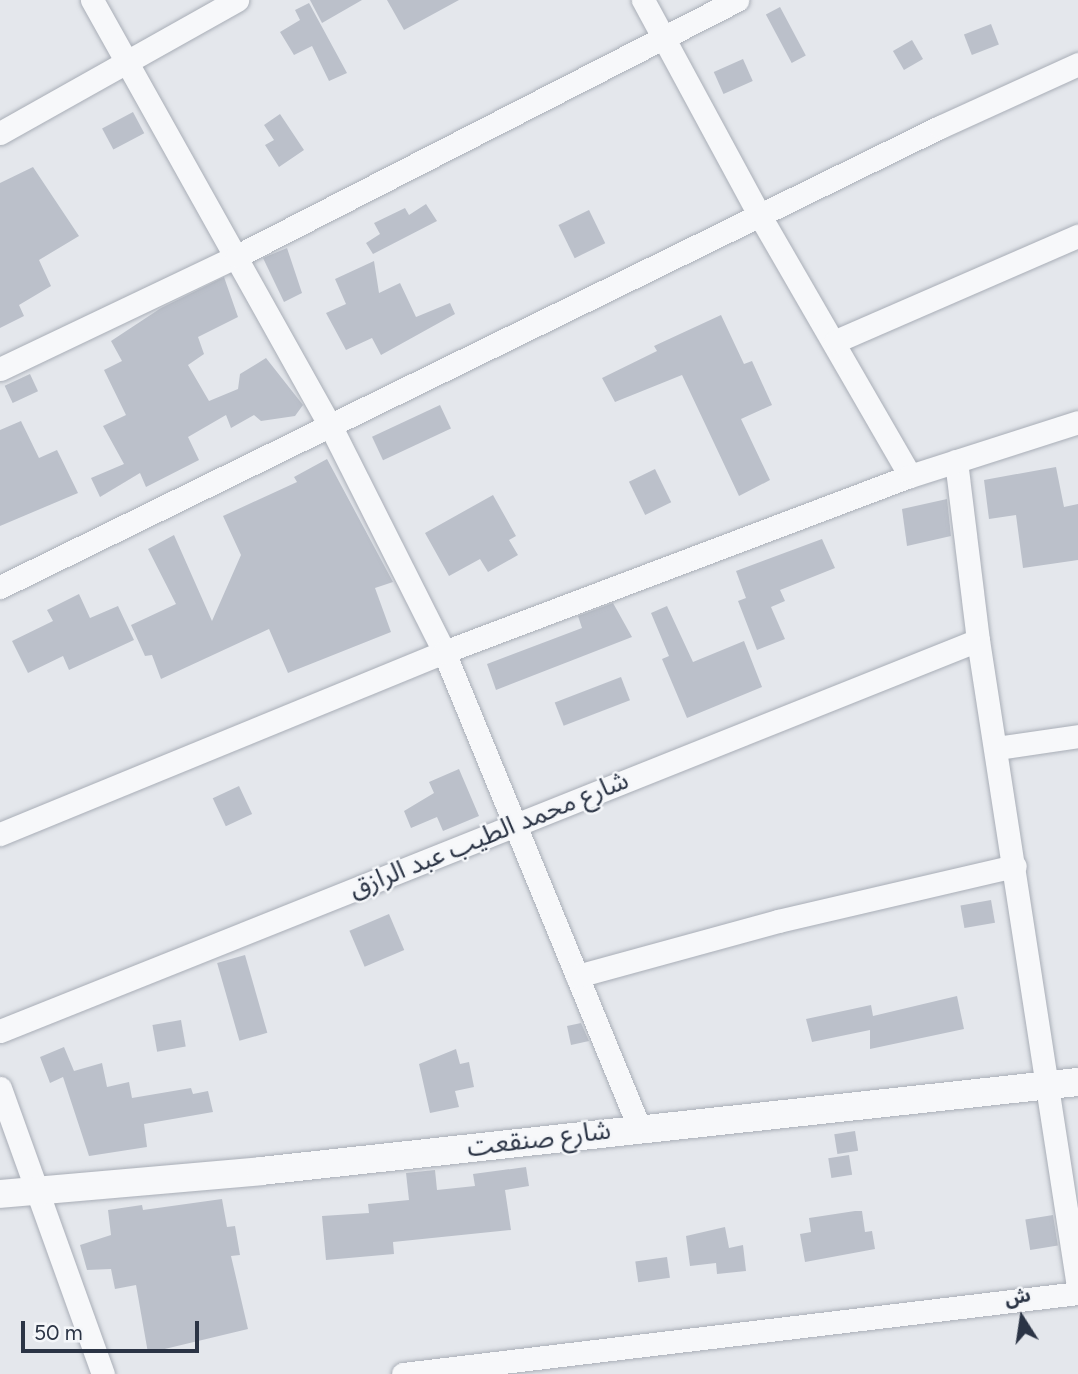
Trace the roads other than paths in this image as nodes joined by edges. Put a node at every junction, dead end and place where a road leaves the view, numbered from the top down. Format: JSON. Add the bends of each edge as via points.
{"nodes":[{"id":1,"x":92,"y":0,"type":"edge"},
{"id":2,"x":237,"y":0,"type":"edge"},
{"id":3,"x":643,"y":0,"type":"edge"},
{"id":4,"x":737,"y":0,"type":"edge"},
{"id":5,"x":665,"y":35,"type":"junction"},
{"id":6,"x":126,"y":62,"type":"junction"},
{"id":7,"x":1078,"y":64,"type":"edge"},
{"id":8,"x":0,"y":133,"type":"edge"},
{"id":9,"x":760,"y":216,"type":"junction"},
{"id":10,"x":1078,"y":236,"type":"edge"},
{"id":11,"x":237,"y":256,"type":"junction"},
{"id":12,"x":836,"y":341,"type":"junction"},
{"id":13,"x":0,"y":369,"type":"edge"},
{"id":14,"x":1078,"y":422,"type":"edge"},
{"id":15,"x":331,"y":427,"type":"junction"},
{"id":16,"x":956,"y":461,"type":"junction"},
{"id":17,"x":910,"y":476,"type":"junction"},
{"id":18,"x":0,"y":587,"type":"edge"},
{"id":19,"x":978,"y":640,"type":"junction"},
{"id":20,"x":444,"y":652,"type":"junction"},
{"id":21,"x":1078,"y":736,"type":"edge"},
{"id":22,"x":998,"y":748,"type":"junction"},
{"id":23,"x":513,"y":825,"type":"junction"},
{"id":24,"x":0,"y":834,"type":"edge"},
{"id":25,"x":1015,"y":866,"type":"junction"},
{"id":26,"x":577,"y":976,"type":"junction"},
{"id":27,"x":0,"y":1031,"type":"edge"},
{"id":28,"x":1078,"y":1082,"type":"edge"},
{"id":29,"x":1048,"y":1085,"type":"junction"},
{"id":30,"x":0,"y":1088,"type":"edge"},
{"id":31,"x":639,"y":1127,"type":"junction"},
{"id":32,"x":38,"y":1190,"type":"junction"},
{"id":33,"x":0,"y":1194,"type":"edge"},
{"id":34,"x":1078,"y":1290,"type":"edge"},
{"id":35,"x":561,"y":1365,"type":"edge"},
{"id":36,"x":103,"y":1374,"type":"edge"},
{"id":37,"x":403,"y":1374,"type":"edge"}],
"edges":[{"from":1,"to":6,"type":"street"},
{"from":2,"to":6,"type":"street"},
{"from":3,"to":5,"type":"street"},
{"from":4,"to":5,"type":"street"},
{"from":5,"to":9,"type":"street"},
{"from":5,"to":11,"type":"street"},
{"from":6,"to":8,"type":"street"},
{"from":6,"to":11,"type":"street"},
{"from":7,"to":9,"type":"street"},
{"from":9,"to":12,"type":"street"},
{"from":9,"to":15,"type":"street"},
{"from":10,"to":12,"type":"street"},
{"from":11,"to":13,"type":"street"},
{"from":11,"to":15,"type":"street"},
{"from":12,"to":17,"type":"street"},
{"from":14,"to":16,"type":"street"},
{"from":15,"to":18,"type":"street"},
{"from":15,"to":20,"type":"street"},
{"from":16,"to":17,"type":"street"},
{"from":16,"to":19,"type":"street"},
{"from":17,"to":20,"type":"street"},
{"from":19,"to":22,"type":"street"},
{"from":19,"to":23,"type":"street","name":"شارع محمد الطيب عبد الرازق"},
{"from":20,"to":23,"type":"street"},
{"from":20,"to":24,"type":"street"},
{"from":21,"to":22,"type":"street"},
{"from":22,"to":25,"type":"street"},
{"from":23,"to":26,"type":"street"},
{"from":23,"to":27,"type":"street","name":"شارع محمد الطيب عبد الرازق"},
{"from":25,"to":26,"type":"street","via":[[778,921]]},
{"from":25,"to":29,"type":"street"},
{"from":26,"to":31,"type":"street"},
{"from":28,"to":29,"type":"street","name":"شارع صنقعت"},
{"from":29,"to":31,"type":"street","name":"شارع صنقعت"},
{"from":29,"to":34,"type":"street"},
{"from":30,"to":32,"type":"street"},
{"from":31,"to":32,"type":"street","name":"شارع صنقعت","via":[[261,1171]]},
{"from":32,"to":33,"type":"street","name":"شارع صنقعت"},
{"from":32,"to":36,"type":"street"},
{"from":34,"to":35,"type":"street"},
{"from":35,"to":37,"type":"street"}]}
